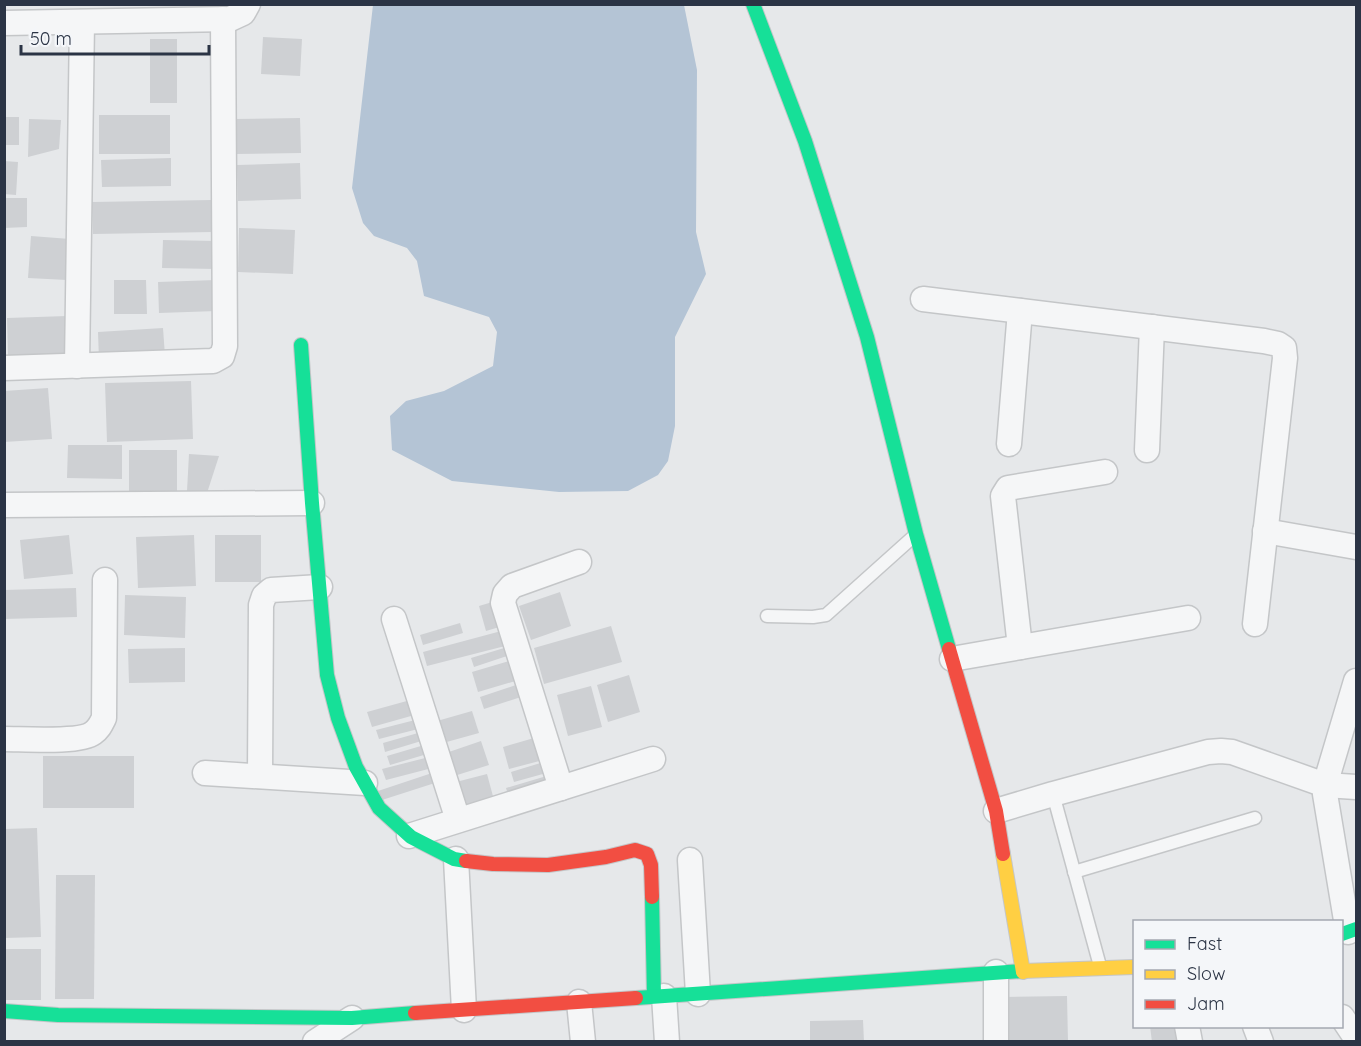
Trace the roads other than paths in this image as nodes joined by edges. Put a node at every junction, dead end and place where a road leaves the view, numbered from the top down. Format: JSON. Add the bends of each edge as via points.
{"nodes":[{"id":1,"x":248,"y":4,"type":"edge"},
{"id":2,"x":753,"y":4,"type":"edge"},
{"id":3,"x":128,"y":13,"type":"edge"},
{"id":4,"x":223,"y":19,"type":"junction"},
{"id":5,"x":82,"y":22,"type":"junction"},
{"id":6,"x":4,"y":24,"type":"edge"},
{"id":7,"x":923,"y":298,"type":"dead end"},
{"id":8,"x":1020,"y":310,"type":"junction"},
{"id":9,"x":1152,"y":327,"type":"junction"},
{"id":10,"x":301,"y":345,"type":"dead end"},
{"id":11,"x":77,"y":366,"type":"junction"},
{"id":12,"x":4,"y":368,"type":"edge"},
{"id":13,"x":1009,"y":444,"type":"dead end"},
{"id":14,"x":1147,"y":450,"type":"dead end"},
{"id":15,"x":1105,"y":472,"type":"dead end"},
{"id":16,"x":312,"y":503,"type":"junction"},
{"id":17,"x":4,"y":505,"type":"edge"},
{"id":18,"x":1265,"y":531,"type":"junction"},
{"id":19,"x":916,"y":534,"type":"junction"},
{"id":20,"x":1356,"y":547,"type":"edge"},
{"id":21,"x":579,"y":562,"type":"dead end"},
{"id":22,"x":105,"y":580,"type":"dead end"},
{"id":23,"x":320,"y":587,"type":"junction"},
{"id":24,"x":767,"y":615,"type":"dead end"},
{"id":25,"x":394,"y":618,"type":"dead end"},
{"id":26,"x":1188,"y":618,"type":"dead end"},
{"id":27,"x":1255,"y":624,"type":"dead end"},
{"id":28,"x":1020,"y":647,"type":"junction"},
{"id":29,"x":952,"y":659,"type":"junction"},
{"id":30,"x":1356,"y":681,"type":"edge"},
{"id":31,"x":4,"y":739,"type":"edge"},
{"id":32,"x":653,"y":759,"type":"dead end"},
{"id":33,"x":205,"y":773,"type":"dead end"},
{"id":34,"x":260,"y":776,"type":"junction"},
{"id":35,"x":365,"y":783,"type":"junction"},
{"id":36,"x":1325,"y":785,"type":"junction"},
{"id":37,"x":1356,"y":787,"type":"edge"},
{"id":38,"x":561,"y":788,"type":"junction"},
{"id":39,"x":1053,"y":794,"type":"junction"},
{"id":40,"x":996,"y":812,"type":"junction"},
{"id":41,"x":1255,"y":818,"type":"dead end"},
{"id":42,"x":458,"y":820,"type":"junction"},
{"id":43,"x":409,"y":836,"type":"junction"},
{"id":44,"x":456,"y":859,"type":"junction"},
{"id":45,"x":690,"y":860,"type":"dead end"},
{"id":46,"x":1074,"y":872,"type":"junction"},
{"id":47,"x":1348,"y":931,"type":"edge"},
{"id":48,"x":1133,"y":967,"type":"edge"},
{"id":49,"x":1101,"y":968,"type":"junction"},
{"id":50,"x":996,"y":972,"type":"junction"},
{"id":51,"x":1023,"y":972,"type":"junction"},
{"id":52,"x":698,"y":994,"type":"junction"},
{"id":53,"x":659,"y":996,"type":"junction"},
{"id":54,"x":579,"y":1002,"type":"junction"},
{"id":55,"x":464,"y":1010,"type":"junction"},
{"id":56,"x":4,"y":1011,"type":"edge"},
{"id":57,"x":352,"y":1018,"type":"junction"},
{"id":58,"x":1343,"y":1020,"type":"edge"},
{"id":59,"x":1356,"y":1038,"type":"edge"},
{"id":60,"x":315,"y":1041,"type":"edge"},
{"id":61,"x":583,"y":1041,"type":"edge"},
{"id":62,"x":667,"y":1041,"type":"edge"},
{"id":63,"x":996,"y":1041,"type":"edge"}],
"edges":[{"from":1,"to":4,"type":"street","via":[[243,13]]},
{"from":2,"to":19,"type":"street","via":[[805,141],[867,337]]},
{"from":3,"to":4,"type":"street"},
{"from":3,"to":5,"type":"street"},
{"from":4,"to":11,"type":"street","via":[[222,356],[213,361]]},
{"from":5,"to":6,"type":"street"},
{"from":5,"to":11,"type":"street"},
{"from":7,"to":8,"type":"street"},
{"from":8,"to":9,"type":"street"},
{"from":8,"to":13,"type":"street"},
{"from":9,"to":14,"type":"street"},
{"from":9,"to":18,"type":"street","via":[[1264,341],[1284,348]]},
{"from":10,"to":16,"type":"street"},
{"from":11,"to":12,"type":"street"},
{"from":15,"to":28,"type":"street","via":[[1008,488],[1003,495]]},
{"from":16,"to":17,"type":"street"},
{"from":16,"to":23,"type":"street"},
{"from":18,"to":20,"type":"street"},
{"from":18,"to":27,"type":"street"},
{"from":19,"to":24,"type":"lane","via":[[826,615]]},
{"from":19,"to":29,"type":"street"},
{"from":21,"to":38,"type":"street","via":[[512,586],[503,603]]},
{"from":22,"to":31,"type":"street","via":[[104,718],[99,729],[78,739]]},
{"from":23,"to":34,"type":"street","via":[[271,590],[261,605]]},
{"from":23,"to":35,"type":"street","via":[[327,675],[338,718]]},
{"from":25,"to":42,"type":"street"},
{"from":26,"to":28,"type":"street"},
{"from":28,"to":29,"type":"street"},
{"from":29,"to":40,"type":"street"},
{"from":30,"to":36,"type":"street"},
{"from":32,"to":38,"type":"street"},
{"from":33,"to":34,"type":"street"},
{"from":34,"to":35,"type":"street"},
{"from":35,"to":43,"type":"street","via":[[379,808]]},
{"from":36,"to":37,"type":"street"},
{"from":36,"to":39,"type":"street","via":[[1221,751]]},
{"from":36,"to":47,"type":"street"},
{"from":38,"to":42,"type":"street"},
{"from":39,"to":40,"type":"street"},
{"from":39,"to":46,"type":"lane"},
{"from":40,"to":51,"type":"street"},
{"from":41,"to":46,"type":"lane"},
{"from":42,"to":43,"type":"street"},
{"from":43,"to":44,"type":"street"},
{"from":44,"to":53,"type":"street","via":[[548,865],[635,850],[647,855],[651,865]]},
{"from":44,"to":55,"type":"street"},
{"from":45,"to":52,"type":"street"},
{"from":46,"to":49,"type":"lane"},
{"from":48,"to":49,"type":"street"},
{"from":49,"to":51,"type":"street"},
{"from":50,"to":51,"type":"street"},
{"from":50,"to":52,"type":"street"},
{"from":50,"to":63,"type":"street"},
{"from":52,"to":53,"type":"street"},
{"from":53,"to":54,"type":"street"},
{"from":53,"to":62,"type":"street"},
{"from":54,"to":55,"type":"street"},
{"from":54,"to":61,"type":"street"},
{"from":55,"to":57,"type":"street"},
{"from":56,"to":57,"type":"street"},
{"from":57,"to":60,"type":"street"},
{"from":58,"to":59,"type":"street"}]}
